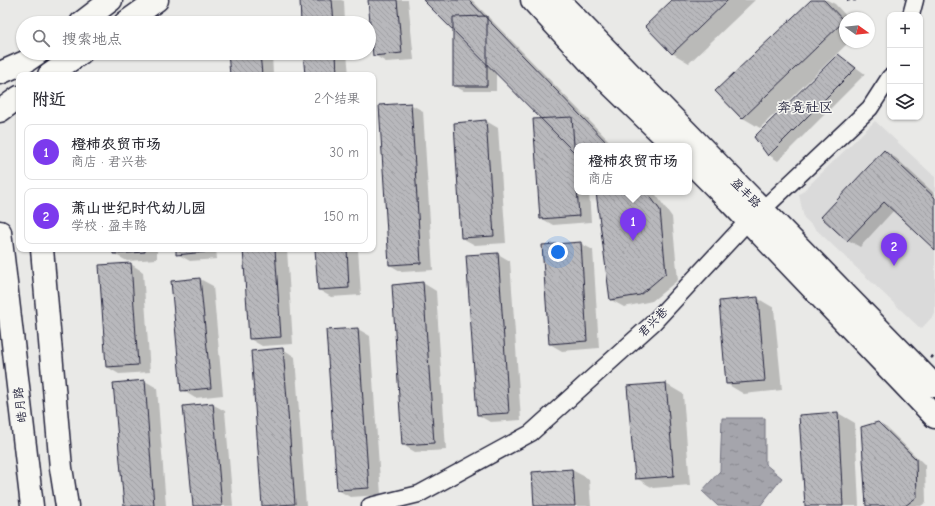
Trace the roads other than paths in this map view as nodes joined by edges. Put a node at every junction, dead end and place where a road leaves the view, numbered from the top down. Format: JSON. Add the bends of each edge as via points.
{"nodes":[{"id":1,"x":111,"y":0,"type":"edge"},
{"id":2,"x":157,"y":0,"type":"edge"},
{"id":3,"x":532,"y":0,"type":"edge"},
{"id":4,"x":558,"y":0,"type":"edge"},
{"id":5,"x":915,"y":0,"type":"edge"},
{"id":6,"x":912,"y":12,"type":"edge"},
{"id":7,"x":90,"y":16,"type":"edge"},
{"id":8,"x":135,"y":16,"type":"edge"},
{"id":9,"x":71,"y":60,"type":"edge"},
{"id":10,"x":30,"y":63,"type":"edge"},
{"id":11,"x":53,"y":72,"type":"edge"},
{"id":12,"x":0,"y":73,"type":"edge"},
{"id":13,"x":887,"y":82,"type":"edge"},
{"id":14,"x":16,"y":99,"type":"edge"},
{"id":15,"x":0,"y":111,"type":"edge"},
{"id":16,"x":671,"y":143,"type":"edge"},
{"id":17,"x":689,"y":143,"type":"edge"},
{"id":18,"x":692,"y":146,"type":"edge"},
{"id":19,"x":692,"y":163,"type":"edge"},
{"id":20,"x":755,"y":215,"type":"junction"},
{"id":21,"x":0,"y":232,"type":"edge"},
{"id":22,"x":42,"y":252,"type":"edge"},
{"id":23,"x":935,"y":386,"type":"edge"},
{"id":24,"x":935,"y":417,"type":"edge"},
{"id":25,"x":32,"y":506,"type":"edge"},
{"id":26,"x":66,"y":506,"type":"edge"},
{"id":27,"x":370,"y":506,"type":"edge"}],
"edges":[{"from":1,"to":7,"type":"main road"},
{"from":2,"to":8,"type":"main road"},
{"from":3,"to":16,"type":"main road","via":[[606,80]]},
{"from":4,"to":17,"type":"main road","name":"盈丰路"},
{"from":5,"to":6,"type":"street"},
{"from":9,"to":11,"type":"main road"},
{"from":10,"to":12,"type":"main road"},
{"from":13,"to":20,"type":"street","name":"君兴巷","via":[[870,108]]},
{"from":14,"to":15,"type":"main road"},
{"from":18,"to":20,"type":"main road","name":"盈丰路"},
{"from":19,"to":20,"type":"main road","name":"盈丰路"},
{"from":20,"to":23,"type":"main road","name":"盈丰路"},
{"from":20,"to":24,"type":"main road","name":"盈丰路"},
{"from":20,"to":27,"type":"street","name":"君兴巷","via":[[653,323],[531,433],[419,494]]},
{"from":21,"to":25,"type":"main road","name":"皓月路"},
{"from":22,"to":26,"type":"main road"}]}
